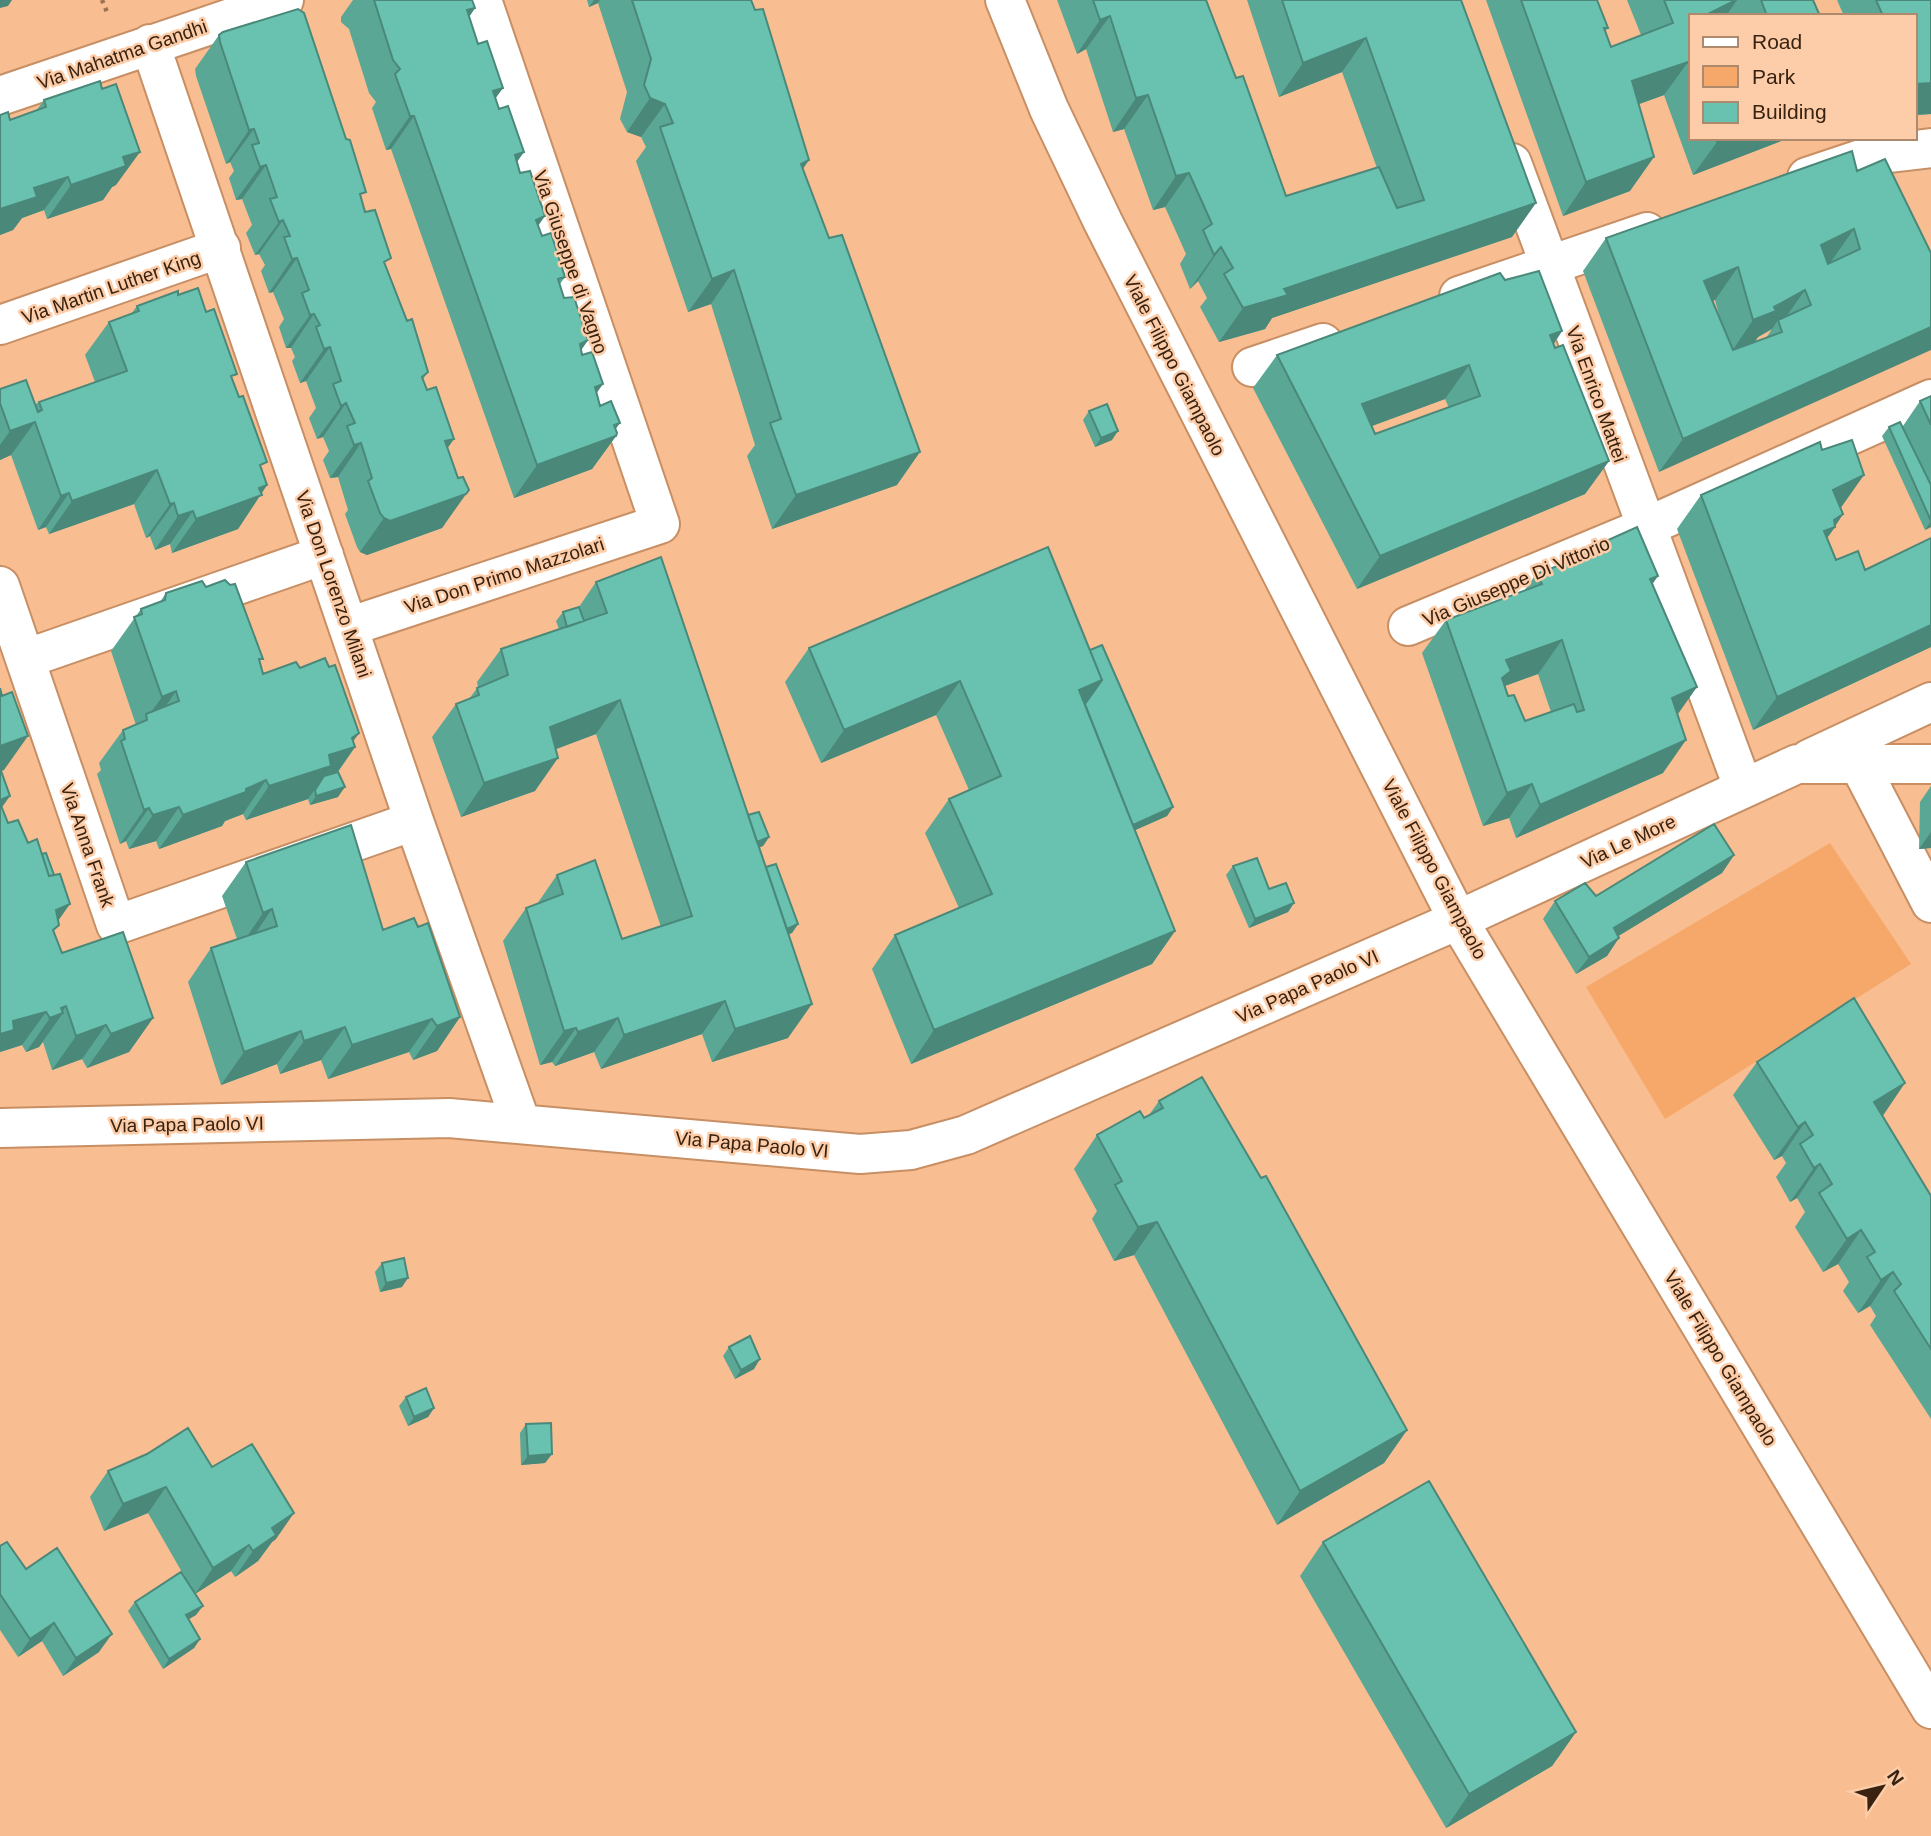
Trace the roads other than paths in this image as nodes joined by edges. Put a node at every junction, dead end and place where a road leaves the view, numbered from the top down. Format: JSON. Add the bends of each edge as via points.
{"nodes":[{"id":1,"x":284,"y":0,"type":"edge"},
{"id":2,"x":482,"y":0,"type":"edge"},
{"id":3,"x":1005,"y":0,"type":"edge"},
{"id":4,"x":150,"y":44,"type":"junction"},
{"id":5,"x":0,"y":96,"type":"edge"},
{"id":6,"x":1499,"y":126,"type":"edge"},
{"id":7,"x":1870,"y":146,"type":"edge"},
{"id":8,"x":1931,"y":148,"type":"edge"},
{"id":9,"x":1770,"y":190,"type":"edge"},
{"id":10,"x":1891,"y":191,"type":"edge"},
{"id":11,"x":1679,"y":221,"type":"edge"},
{"id":12,"x":221,"y":248,"type":"junction"},
{"id":13,"x":1550,"y":265,"type":"junction"},
{"id":14,"x":1420,"y":310,"type":"edge"},
{"id":15,"x":0,"y":325,"type":"edge"},
{"id":16,"x":1356,"y":332,"type":"edge"},
{"id":17,"x":1252,"y":368,"type":"dead end"},
{"id":18,"x":1931,"y":399,"type":"edge"},
{"id":19,"x":660,"y":524,"type":"joint"},
{"id":20,"x":1646,"y":527,"type":"junction"},
{"id":21,"x":324,"y":555,"type":"junction"},
{"id":22,"x":0,"y":586,"type":"edge"},
{"id":23,"x":1408,"y":626,"type":"dead end"},
{"id":24,"x":348,"y":627,"type":"junction"},
{"id":25,"x":24,"y":659,"type":"junction"},
{"id":26,"x":1931,"y":702,"type":"edge"},
{"id":27,"x":1797,"y":764,"type":"junction"},
{"id":28,"x":1859,"y":764,"type":"junction"},
{"id":29,"x":1931,"y":764,"type":"edge"},
{"id":30,"x":1743,"y":787,"type":"junction"},
{"id":31,"x":414,"y":821,"type":"junction"},
{"id":32,"x":1931,"y":903,"type":"edge"},
{"id":33,"x":1458,"y":919,"type":"junction"},
{"id":34,"x":521,"y":1123,"type":"junction"},
{"id":35,"x":0,"y":1128,"type":"edge"},
{"id":36,"x":1930,"y":1707,"type":"edge"}],
"edges":[{"from":1,"to":4,"type":"street","name":"Via Mahatma Gandhi"},
{"from":2,"to":19,"type":"street","name":"Via Giuseppe di Vagno"},
{"from":3,"to":33,"type":"street","name":"Viale Filippo Giampaolo","via":[[1049,109],[1103,222]]},
{"from":4,"to":5,"type":"street","name":"Via Mahatma Gandhi"},
{"from":4,"to":12,"type":"street","name":"Via Don Lorenzo Milani"},
{"from":6,"to":13,"type":"street","name":"Via Enrico Mattei"},
{"from":7,"to":8,"type":"street"},
{"from":7,"to":9,"type":"street"},
{"from":7,"to":10,"type":"street"},
{"from":11,"to":13,"type":"street"},
{"from":12,"to":15,"type":"street","name":"Via Martin Luther King"},
{"from":12,"to":21,"type":"street","name":"Via Don Lorenzo Milani"},
{"from":13,"to":14,"type":"street"},
{"from":13,"to":20,"type":"street","name":"Via Enrico Mattei"},
{"from":16,"to":17,"type":"street"},
{"from":18,"to":20,"type":"street","name":"Via Giuseppe Di Vittorio"},
{"from":19,"to":24,"type":"street","name":"Via Don Primo Mazzolari"},
{"from":20,"to":23,"type":"street","name":"Via Giuseppe Di Vittorio"},
{"from":20,"to":30,"type":"street","name":"Via Enrico Mattei"},
{"from":21,"to":24,"type":"street","name":"Via Don Lorenzo Milani"},
{"from":21,"to":25,"type":"street"},
{"from":22,"to":25,"type":"street","name":"Via Anna Frank"},
{"from":24,"to":31,"type":"street","name":"Via Don Lorenzo Milani"},
{"from":25,"to":31,"type":"street","name":"Via Anna Frank","via":[[116,925]]},
{"from":26,"to":27,"type":"street","name":"Via Le More"},
{"from":27,"to":28,"type":"street","name":"Via Le More"},
{"from":27,"to":30,"type":"street","name":"Via Le More"},
{"from":28,"to":29,"type":"street","name":"Via Le More"},
{"from":28,"to":32,"type":"street"},
{"from":30,"to":33,"type":"street","name":"Via Le More"},
{"from":31,"to":34,"type":"street","name":"Via Don Lorenzo Milani"},
{"from":33,"to":34,"type":"street","name":"Via Papa Paolo VI","via":[[966,1135],[911,1150],[860,1154]]},
{"from":33,"to":36,"type":"street","name":"Viale Filippo Giampaolo"},
{"from":34,"to":35,"type":"street","name":"Via Papa Paolo VI","via":[[449,1118]]}]}
